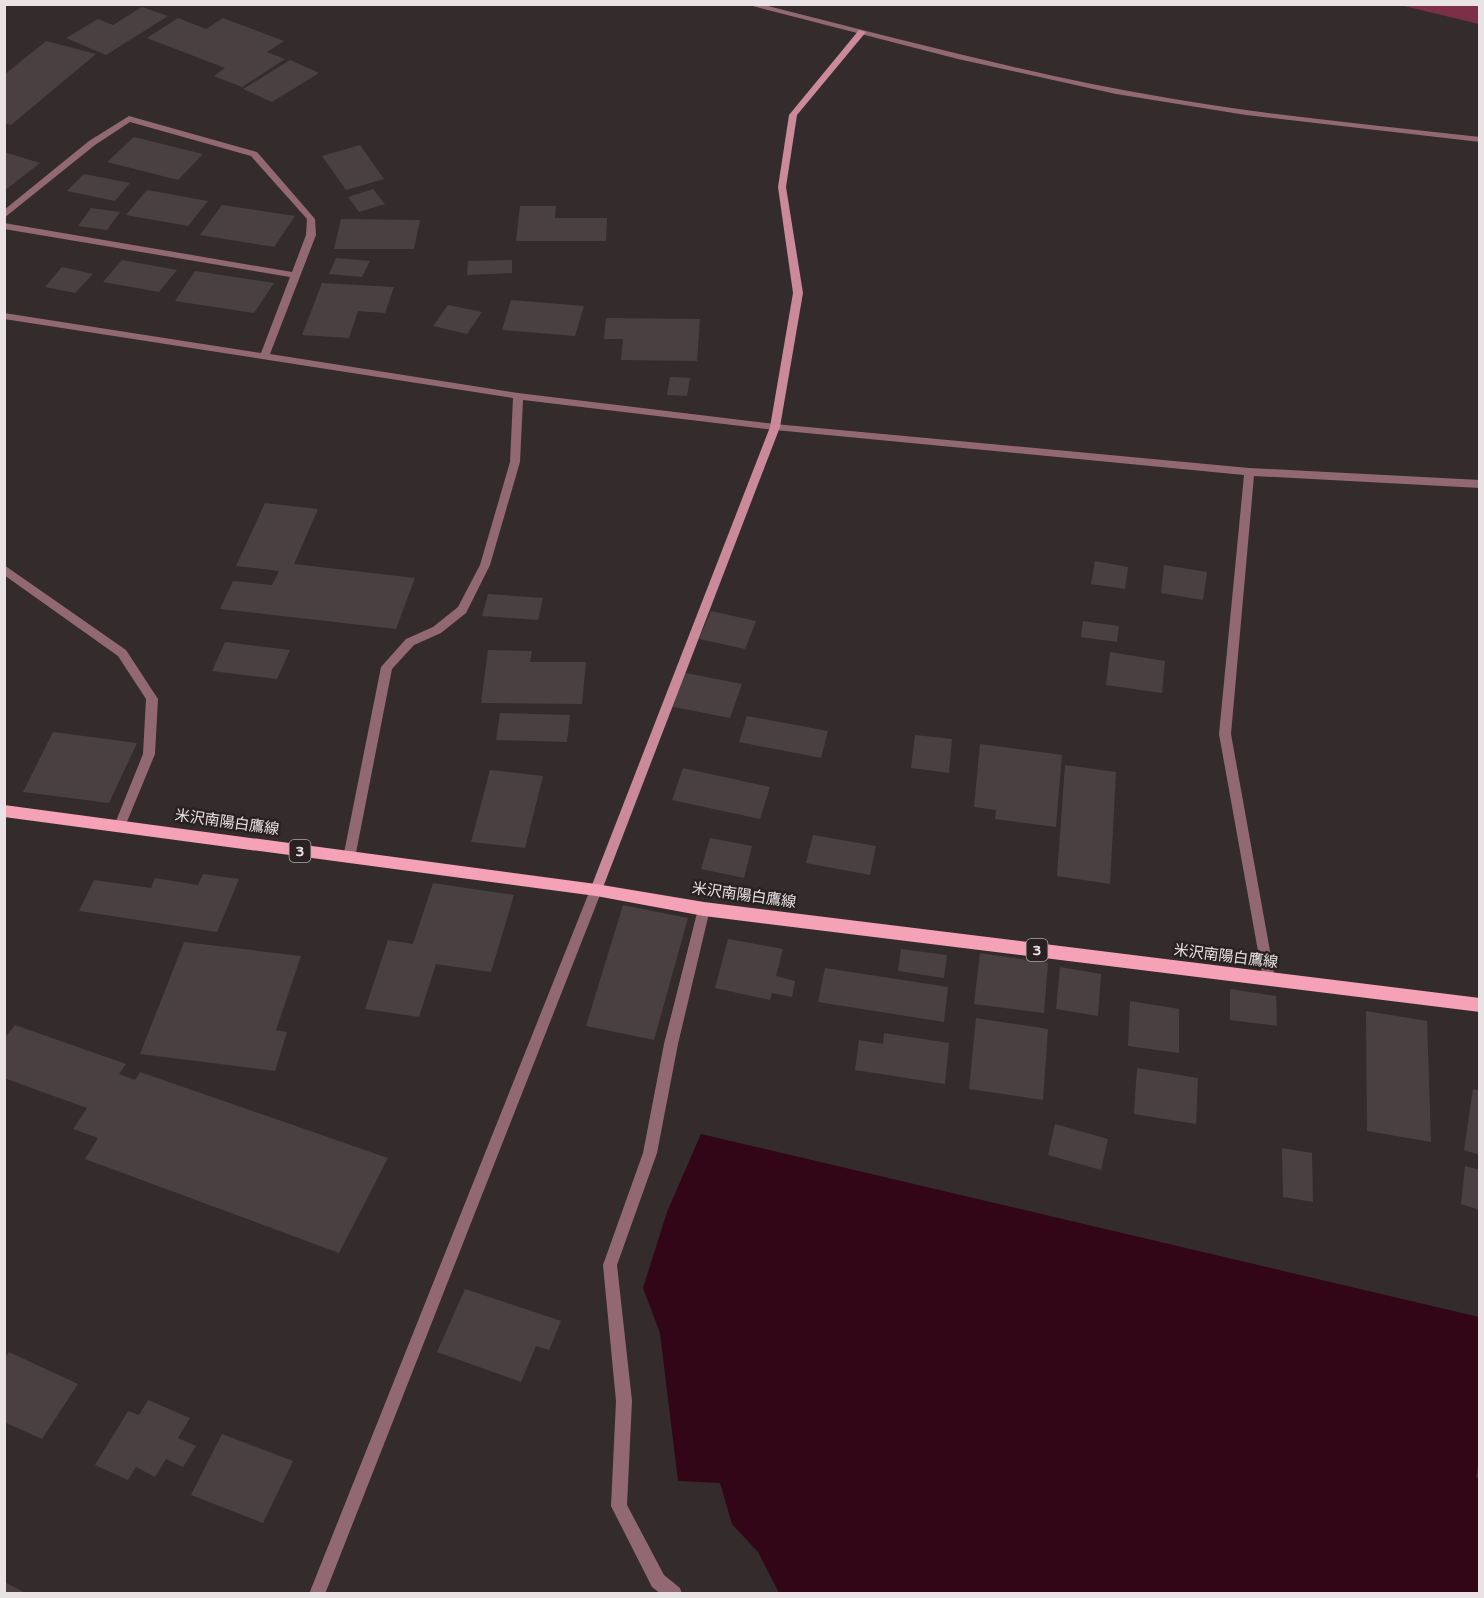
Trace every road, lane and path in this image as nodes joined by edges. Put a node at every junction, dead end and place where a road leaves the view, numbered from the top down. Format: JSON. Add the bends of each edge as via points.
{"nodes":[{"id":1,"x":749,"y":4,"type":"edge"},
{"id":2,"x":862,"y":32,"type":"junction"},
{"id":3,"x":1479,"y":140,"type":"edge"},
{"id":4,"x":4,"y":215,"type":"edge"},
{"id":5,"x":4,"y":226,"type":"edge"},
{"id":6,"x":296,"y":274,"type":"junction"},
{"id":7,"x":4,"y":316,"type":"edge"},
{"id":8,"x":265,"y":355,"type":"junction"},
{"id":9,"x":518,"y":396,"type":"junction"},
{"id":10,"x":775,"y":427,"type":"junction"},
{"id":11,"x":1249,"y":472,"type":"junction"},
{"id":12,"x":1479,"y":484,"type":"edge"},
{"id":13,"x":4,"y":569,"type":"edge"},
{"id":14,"x":4,"y":811,"type":"edge"},
{"id":15,"x":120,"y":826,"type":"junction"},
{"id":16,"x":349,"y":858,"type":"junction"},
{"id":17,"x":596,"y":890,"type":"junction"},
{"id":18,"x":704,"y":909,"type":"junction"},
{"id":19,"x":1269,"y":979,"type":"junction"},
{"id":20,"x":1479,"y":1005,"type":"edge"},
{"id":21,"x":317,"y":1593,"type":"edge"},
{"id":22,"x":674,"y":1593,"type":"edge"}],
"edges":[{"from":1,"to":2,"type":"street"},
{"from":2,"to":3,"type":"street","via":[[996,66],[1168,101]]},
{"from":2,"to":10,"type":"street","via":[[793,115],[782,187],[798,293]]},
{"from":4,"to":6,"type":"street","via":[[129,119],[254,154],[311,219],[311,235]]},
{"from":5,"to":6,"type":"street"},
{"from":6,"to":8,"type":"street"},
{"from":7,"to":8,"type":"street"},
{"from":8,"to":9,"type":"street"},
{"from":9,"to":10,"type":"street"},
{"from":9,"to":16,"type":"street","via":[[514,462],[485,565],[462,610],[437,630],[410,642],[387,667]]},
{"from":10,"to":11,"type":"street"},
{"from":10,"to":17,"type":"street"},
{"from":11,"to":12,"type":"street"},
{"from":11,"to":19,"type":"street","via":[[1225,735]]},
{"from":13,"to":15,"type":"street","via":[[122,653],[152,699],[149,754]]},
{"from":14,"to":15,"type":"main road","name":"米沢南陽白鷹線","number":"3"},
{"from":15,"to":16,"type":"main road","name":"米沢南陽白鷹線","number":"3"},
{"from":16,"to":17,"type":"main road","name":"米沢南陽白鷹線","number":"3"},
{"from":17,"to":18,"type":"main road","name":"米沢南陽白鷹線","number":"3"},
{"from":17,"to":21,"type":"street"},
{"from":18,"to":19,"type":"main road","name":"米沢南陽白鷹線","number":"3"},
{"from":18,"to":22,"type":"street","via":[[670,1044],[650,1153],[610,1265],[624,1401],[619,1506],[658,1581]]},
{"from":19,"to":20,"type":"main road","name":"米沢南陽白鷹線","number":"3"}]}
